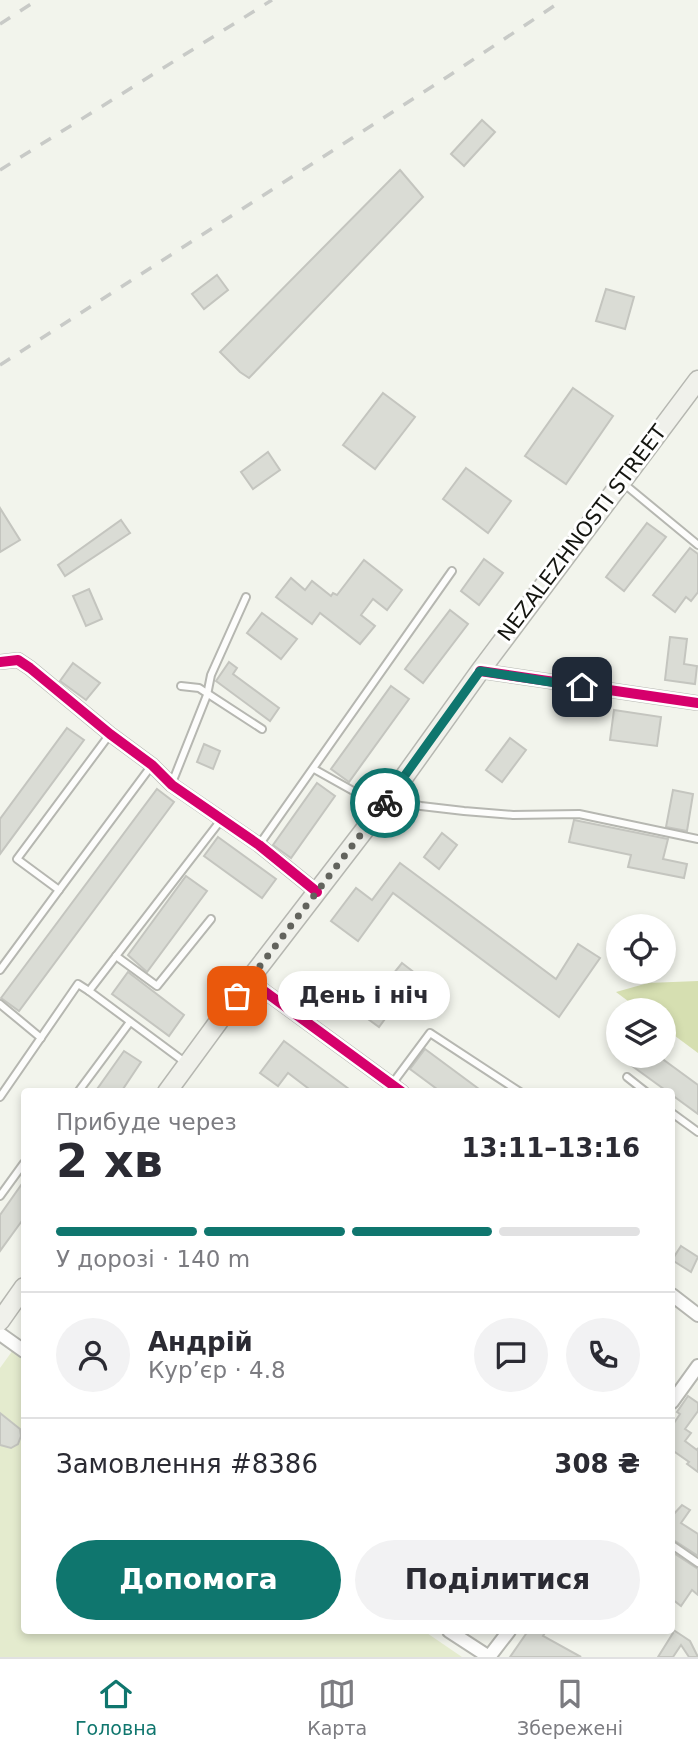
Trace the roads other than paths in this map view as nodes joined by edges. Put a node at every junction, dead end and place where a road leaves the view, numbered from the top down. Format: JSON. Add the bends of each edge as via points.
{"nodes":[{"id":1,"x":698,"y":380,"type":"edge"},
{"id":2,"x":621,"y":482,"type":"junction"},
{"id":3,"x":698,"y":545,"type":"edge"},
{"id":4,"x":452,"y":571,"type":"dead end"},
{"id":5,"x":246,"y":597,"type":"dead end"},
{"id":6,"x":0,"y":662,"type":"edge"},
{"id":7,"x":480,"y":671,"type":"junction"},
{"id":8,"x":181,"y":686,"type":"dead end"},
{"id":9,"x":207,"y":695,"type":"junction"},
{"id":10,"x":698,"y":703,"type":"edge"},
{"id":11,"x":262,"y":729,"type":"dead end"},
{"id":12,"x":110,"y":734,"type":"junction"},
{"id":13,"x":152,"y":765,"type":"junction"},
{"id":14,"x":314,"y":769,"type":"junction"},
{"id":15,"x":172,"y":785,"type":"junction"},
{"id":16,"x":385,"y":802,"type":"junction"},
{"id":17,"x":221,"y":820,"type":"junction"},
{"id":18,"x":698,"y":839,"type":"edge"},
{"id":19,"x":259,"y":845,"type":"junction"},
{"id":20,"x":59,"y":890,"type":"junction"},
{"id":21,"x":317,"y":892,"type":"junction"},
{"id":22,"x":211,"y":919,"type":"dead end"},
{"id":23,"x":116,"y":956,"type":"junction"},
{"id":24,"x":0,"y":970,"type":"edge"},
{"id":25,"x":249,"y":980,"type":"junction"},
{"id":26,"x":89,"y":991,"type":"junction"},
{"id":27,"x":311,"y":997,"type":"dead end"},
{"id":28,"x":0,"y":1004,"type":"edge"},
{"id":29,"x":299,"y":1016,"type":"junction"},
{"id":30,"x":130,"y":1022,"type":"junction"},
{"id":31,"x":41,"y":1038,"type":"junction"},
{"id":32,"x":187,"y":1064,"type":"junction"},
{"id":33,"x":627,"y":1077,"type":"dead end"},
{"id":34,"x":81,"y":1088,"type":"edge"},
{"id":35,"x":170,"y":1088,"type":"edge"},
{"id":36,"x":397,"y":1088,"type":"edge"},
{"id":37,"x":514,"y":1088,"type":"edge"},
{"id":38,"x":641,"y":1088,"type":"edge"},
{"id":39,"x":0,"y":1097,"type":"edge"},
{"id":40,"x":675,"y":1115,"type":"edge"},
{"id":41,"x":698,"y":1132,"type":"edge"},
{"id":42,"x":21,"y":1167,"type":"edge"},
{"id":43,"x":0,"y":1196,"type":"edge"},
{"id":44,"x":21,"y":1291,"type":"edge"},
{"id":45,"x":675,"y":1297,"type":"edge"},
{"id":46,"x":698,"y":1315,"type":"edge"},
{"id":47,"x":0,"y":1321,"type":"edge"},
{"id":48,"x":0,"y":1334,"type":"edge"},
{"id":49,"x":21,"y":1349,"type":"edge"},
{"id":50,"x":698,"y":1366,"type":"edge"},
{"id":51,"x":675,"y":1398,"type":"edge"},
{"id":52,"x":675,"y":1547,"type":"edge"},
{"id":53,"x":698,"y":1563,"type":"edge"},
{"id":54,"x":454,"y":1634,"type":"edge"},
{"id":55,"x":507,"y":1634,"type":"edge"},
{"id":56,"x":489,"y":1657,"type":"edge"}],
"edges":[{"from":1,"to":2,"type":"main road","name":"NEZALEZHNOSTI STREET"},
{"from":2,"to":3,"type":"lane"},
{"from":2,"to":7,"type":"main road","name":"NEZALEZHNOSTI STREET"},
{"from":4,"to":14,"type":"lane"},
{"from":5,"to":9,"type":"lane","via":[[211,675]]},
{"from":6,"to":12,"type":"street","via":[[18,660]]},
{"from":7,"to":10,"type":"street"},
{"from":7,"to":16,"type":"main road","name":"NEZALEZHNOSTI STREET"},
{"from":8,"to":9,"type":"lane","via":[[200,688]]},
{"from":9,"to":11,"type":"lane"},
{"from":9,"to":15,"type":"lane"},
{"from":12,"to":13,"type":"street"},
{"from":12,"to":20,"type":"lane","via":[[17,859]]},
{"from":13,"to":15,"type":"street"},
{"from":13,"to":20,"type":"lane"},
{"from":14,"to":16,"type":"lane"},
{"from":14,"to":19,"type":"lane"},
{"from":15,"to":17,"type":"street"},
{"from":16,"to":18,"type":"lane","via":[[525,815],[579,814]]},
{"from":16,"to":21,"type":"main road","name":"NEZALEZHNOSTI STREET"},
{"from":17,"to":19,"type":"street"},
{"from":17,"to":23,"type":"lane"},
{"from":19,"to":21,"type":"street"},
{"from":20,"to":24,"type":"lane"},
{"from":21,"to":25,"type":"main road","name":"NEZALEZHNOSTI STREET"},
{"from":22,"to":23,"type":"lane","via":[[157,986]]},
{"from":23,"to":26,"type":"lane"},
{"from":25,"to":29,"type":"street"},
{"from":25,"to":32,"type":"main road","name":"NEZALEZHNOSTI STREET"},
{"from":26,"to":30,"type":"lane"},
{"from":26,"to":31,"type":"lane","via":[[78,984]]},
{"from":27,"to":29,"type":"lane"},
{"from":28,"to":31,"type":"lane"},
{"from":29,"to":36,"type":"street"},
{"from":30,"to":32,"type":"lane"},
{"from":30,"to":34,"type":"lane"},
{"from":31,"to":39,"type":"lane"},
{"from":32,"to":35,"type":"main road","name":"NEZALEZHNOSTI STREET"},
{"from":33,"to":38,"type":"lane"},
{"from":36,"to":37,"type":"lane","via":[[430,1033]]},
{"from":40,"to":41,"type":"lane"},
{"from":42,"to":43,"type":"lane"},
{"from":44,"to":47,"type":"main road"},
{"from":45,"to":46,"type":"street"},
{"from":48,"to":49,"type":"street"},
{"from":50,"to":51,"type":"street"},
{"from":52,"to":53,"type":"lane"},
{"from":54,"to":56,"type":"street"},
{"from":55,"to":56,"type":"street"}]}
